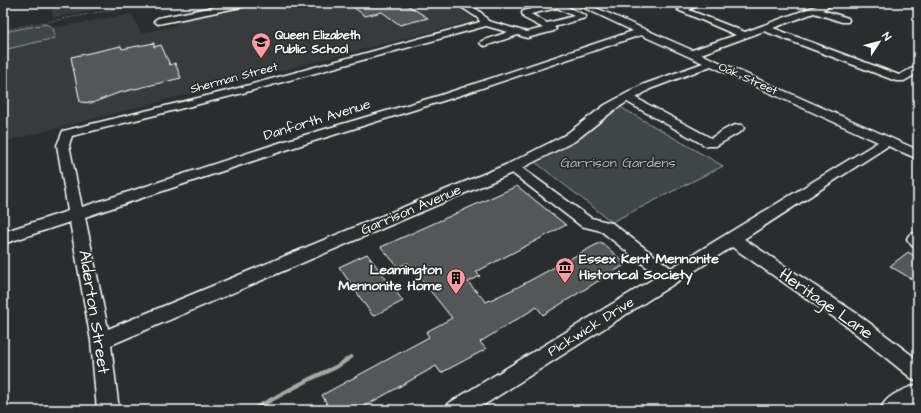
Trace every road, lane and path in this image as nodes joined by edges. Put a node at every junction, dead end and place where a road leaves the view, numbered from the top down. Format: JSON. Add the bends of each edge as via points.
{"nodes":[{"id":1,"x":148,"y":3,"type":"edge"},
{"id":2,"x":246,"y":3,"type":"edge"},
{"id":3,"x":459,"y":3,"type":"edge"},
{"id":4,"x":578,"y":3,"type":"edge"},
{"id":5,"x":698,"y":3,"type":"edge"},
{"id":6,"x":832,"y":3,"type":"edge"},
{"id":7,"x":565,"y":6,"type":"edge"},
{"id":8,"x":814,"y":10,"type":"junction"},
{"id":9,"x":534,"y":20,"type":"junction"},
{"id":10,"x":845,"y":20,"type":"dead end"},
{"id":11,"x":158,"y":21,"type":"dead end"},
{"id":12,"x":485,"y":23,"type":"junction"},
{"id":13,"x":546,"y":26,"type":"junction"},
{"id":14,"x":503,"y":27,"type":"junction"},
{"id":15,"x":765,"y":28,"type":"junction"},
{"id":16,"x":3,"y":30,"type":"edge"},
{"id":17,"x":518,"y":32,"type":"junction"},
{"id":18,"x":640,"y":32,"type":"junction"},
{"id":19,"x":745,"y":35,"type":"junction"},
{"id":20,"x":470,"y":36,"type":"dead end"},
{"id":21,"x":485,"y":43,"type":"dead end"},
{"id":22,"x":692,"y":54,"type":"junction"},
{"id":23,"x":712,"y":63,"type":"junction"},
{"id":24,"x":918,"y":68,"type":"edge"},
{"id":25,"x":628,"y":98,"type":"junction"},
{"id":26,"x":738,"y":128,"type":"dead end"},
{"id":27,"x":888,"y":142,"type":"junction"},
{"id":28,"x":918,"y":155,"type":"edge"},
{"id":29,"x":513,"y":167,"type":"junction"},
{"id":30,"x":78,"y":214,"type":"junction"},
{"id":31,"x":918,"y":237,"type":"edge"},
{"id":32,"x":3,"y":238,"type":"edge"},
{"id":33,"x":732,"y":239,"type":"junction"},
{"id":34,"x":918,"y":242,"type":"edge"},
{"id":35,"x":671,"y":277,"type":"junction"},
{"id":36,"x":101,"y":341,"type":"junction"},
{"id":37,"x":918,"y":372,"type":"edge"},
{"id":38,"x":918,"y":394,"type":"edge"},
{"id":39,"x":108,"y":410,"type":"edge"},
{"id":40,"x":458,"y":410,"type":"edge"},
{"id":41,"x":891,"y":410,"type":"edge"}],
"edges":[{"from":1,"to":16,"type":"path"},
{"from":2,"to":11,"type":"street"},
{"from":3,"to":12,"type":"street","via":[[481,16]]},
{"from":4,"to":18,"type":"street","name":"Oak Street"},
{"from":5,"to":19,"type":"street","via":[[682,10]]},
{"from":6,"to":8,"type":"street"},
{"from":7,"to":9,"type":"street"},
{"from":7,"to":9,"type":"street","via":[[526,14]]},
{"from":7,"to":13,"type":"street","via":[[582,16]]},
{"from":8,"to":10,"type":"street"},
{"from":8,"to":15,"type":"street"},
{"from":9,"to":13,"type":"street"},
{"from":12,"to":14,"type":"street"},
{"from":12,"to":30,"type":"street","name":"Sherman Street","via":[[250,88],[67,134],[63,145]]},
{"from":13,"to":17,"type":"street","via":[[551,29],[527,35]]},
{"from":14,"to":17,"type":"street"},
{"from":14,"to":20,"type":"street"},
{"from":15,"to":19,"type":"street"},
{"from":15,"to":24,"type":"street","via":[[900,79]]},
{"from":17,"to":21,"type":"street"},
{"from":18,"to":22,"type":"street","name":"Oak Street"},
{"from":18,"to":30,"type":"street","name":"Danforth Avenue"},
{"from":19,"to":22,"type":"street"},
{"from":22,"to":23,"type":"street","name":"Oak Street"},
{"from":23,"to":25,"type":"street","name":"Garrison Avenue","via":[[646,87]]},
{"from":23,"to":27,"type":"street","name":"Oak Street"},
{"from":25,"to":26,"type":"street","via":[[711,142]]},
{"from":25,"to":29,"type":"street","name":"Garrison Avenue","via":[[609,108],[570,138]]},
{"from":27,"to":28,"type":"street","name":"Oak Street"},
{"from":27,"to":33,"type":"street","name":"Pickwick Drive"},
{"from":29,"to":35,"type":"street","via":[[586,222],[606,227]]},
{"from":29,"to":36,"type":"street","name":"Garrison Avenue"},
{"from":30,"to":32,"type":"street","name":"Danforth Avenue"},
{"from":30,"to":36,"type":"street","name":"Alderton Street"},
{"from":31,"to":34,"type":"street"},
{"from":33,"to":35,"type":"street","name":"Pickwick Drive"},
{"from":33,"to":37,"type":"street","name":"Heritage Lane","via":[[852,320]]},
{"from":35,"to":40,"type":"street","name":"Pickwick Drive"},
{"from":36,"to":39,"type":"street","name":"Alderton Street"},
{"from":38,"to":41,"type":"street","via":[[903,400]]}]}
